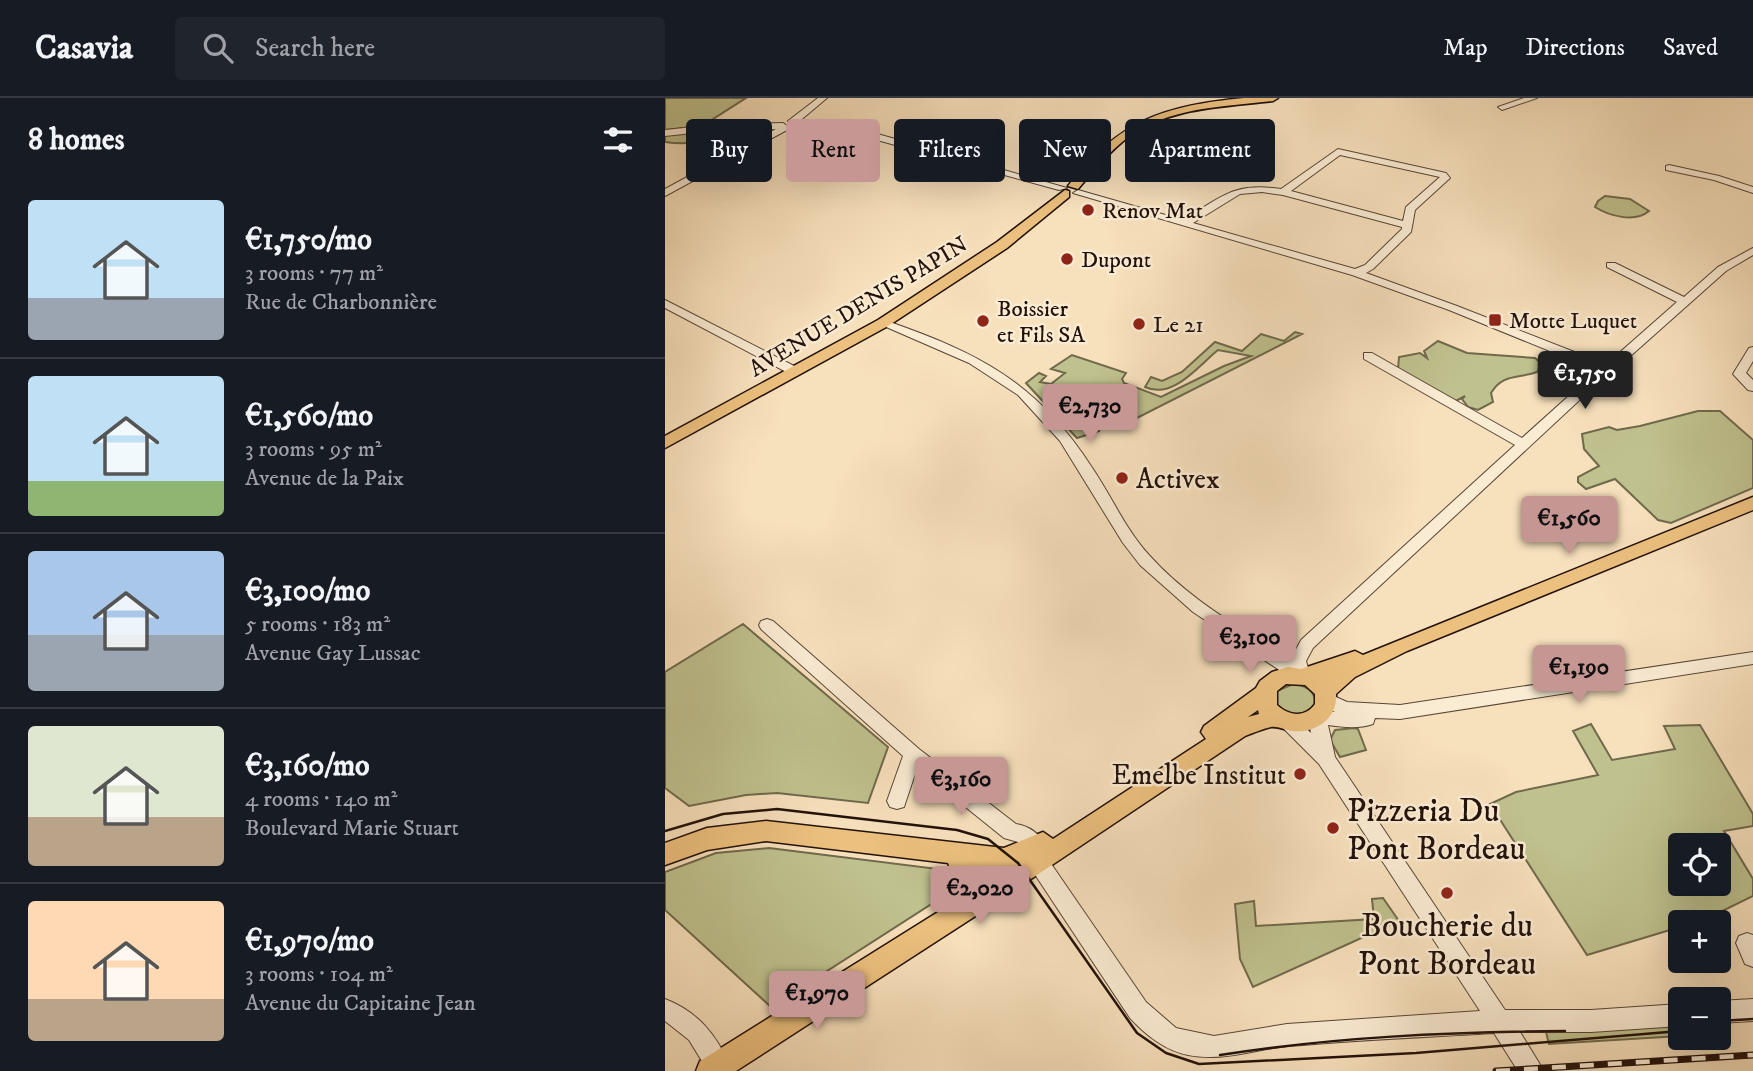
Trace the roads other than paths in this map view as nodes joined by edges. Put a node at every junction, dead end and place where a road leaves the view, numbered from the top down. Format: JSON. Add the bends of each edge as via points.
{"nodes":[{"id":1,"x":823,"y":98,"type":"edge"},
{"id":2,"x":1273,"y":98,"type":"edge"},
{"id":3,"x":1533,"y":98,"type":"edge"},
{"id":4,"x":1502,"y":107,"type":"dead end"},
{"id":5,"x":797,"y":119,"type":"edge"},
{"id":6,"x":786,"y":126,"type":"edge"},
{"id":7,"x":786,"y":127,"type":"edge"},
{"id":8,"x":665,"y":133,"type":"edge"},
{"id":9,"x":880,"y":138,"type":"edge"},
{"id":10,"x":1669,"y":168,"type":"dead end"},
{"id":11,"x":1070,"y":190,"type":"junction"},
{"id":12,"x":1753,"y":190,"type":"edge"},
{"id":13,"x":1283,"y":192,"type":"junction"},
{"id":14,"x":665,"y":193,"type":"edge"},
{"id":15,"x":1185,"y":223,"type":"junction"},
{"id":16,"x":1408,"y":225,"type":"junction"},
{"id":17,"x":1753,"y":251,"type":"edge"},
{"id":18,"x":1737,"y":261,"type":"junction"},
{"id":19,"x":1611,"y":265,"type":"dead end"},
{"id":20,"x":1753,"y":267,"type":"edge"},
{"id":21,"x":1356,"y":273,"type":"junction"},
{"id":22,"x":1684,"y":300,"type":"junction"},
{"id":23,"x":665,"y":303,"type":"edge"},
{"id":24,"x":883,"y":323,"type":"junction"},
{"id":25,"x":1753,"y":351,"type":"edge"},
{"id":26,"x":1378,"y":360,"type":"dead end"},
{"id":27,"x":1605,"y":366,"type":"junction"},
{"id":28,"x":796,"y":372,"type":"junction"},
{"id":29,"x":1753,"y":387,"type":"edge"},
{"id":30,"x":665,"y":443,"type":"edge"},
{"id":31,"x":1522,"y":444,"type":"junction"},
{"id":32,"x":1753,"y":502,"type":"edge"},
{"id":33,"x":767,"y":625,"type":"dead end"},
{"id":34,"x":1245,"y":641,"type":"junction"},
{"id":35,"x":1400,"y":646,"type":"junction"},
{"id":36,"x":1753,"y":658,"type":"edge"},
{"id":37,"x":1301,"y":676,"type":"junction"},
{"id":38,"x":1268,"y":688,"type":"junction"},
{"id":39,"x":1322,"y":706,"type":"junction"},
{"id":40,"x":1282,"y":720,"type":"junction"},
{"id":41,"x":913,"y":754,"type":"junction"},
{"id":42,"x":1325,"y":759,"type":"junction"},
{"id":43,"x":897,"y":800,"type":"dead end"},
{"id":44,"x":665,"y":853,"type":"edge"},
{"id":45,"x":1026,"y":857,"type":"junction"},
{"id":46,"x":665,"y":861,"type":"edge"},
{"id":47,"x":977,"y":863,"type":"junction"},
{"id":48,"x":981,"y":889,"type":"junction"},
{"id":49,"x":665,"y":1010,"type":"edge"},
{"id":50,"x":1753,"y":1010,"type":"edge"},
{"id":51,"x":1731,"y":1011,"type":"edge"},
{"id":52,"x":1668,"y":1016,"type":"edge"},
{"id":53,"x":1500,"y":1021,"type":"junction"},
{"id":54,"x":712,"y":1067,"type":"edge"},
{"id":55,"x":1532,"y":1071,"type":"edge"}],
"edges":[{"from":1,"to":5,"type":"street"},
{"from":2,"to":11,"type":"main road","name":"AVENUE DENIS PAPIN","via":[[1204,107],[1144,124],[1120,138]]},
{"from":3,"to":4,"type":"street"},
{"from":6,"to":8,"type":"street"},
{"from":7,"to":14,"type":"street"},
{"from":9,"to":11,"type":"street"},
{"from":10,"to":12,"type":"street"},
{"from":11,"to":15,"type":"street"},
{"from":11,"to":24,"type":"main road","name":"AVENUE DENIS PAPIN","via":[[1002,245]]},
{"from":13,"to":15,"type":"street","via":[[1238,191]]},
{"from":13,"to":16,"type":"street"},
{"from":13,"to":16,"type":"street","via":[[1338,152],[1443,175],[1445,178],[1411,209]]},
{"from":15,"to":21,"type":"street"},
{"from":16,"to":21,"type":"street","via":[[1369,267]]},
{"from":17,"to":18,"type":"street"},
{"from":18,"to":20,"type":"street"},
{"from":18,"to":22,"type":"street"},
{"from":19,"to":22,"type":"street"},
{"from":21,"to":27,"type":"street"},
{"from":22,"to":27,"type":"street","via":[[1613,365]]},
{"from":23,"to":28,"type":"street"},
{"from":24,"to":28,"type":"main road","name":"AVENUE DENIS PAPIN"},
{"from":24,"to":34,"type":"street","via":[[972,358],[1034,401],[1084,466],[1142,557],[1192,604]]},
{"from":25,"to":29,"type":"street","via":[[1739,374]]},
{"from":26,"to":31,"type":"street"},
{"from":27,"to":31,"type":"street","via":[[1605,374]]},
{"from":28,"to":30,"type":"main road","name":"AVENUE DENIS PAPIN"},
{"from":31,"to":37,"type":"street","via":[[1307,644],[1298,661]]},
{"from":32,"to":35,"type":"main road"},
{"from":33,"to":41,"type":"street"},
{"from":34,"to":37,"type":"street"},
{"from":34,"to":38,"type":"street","via":[[1267,667]]},
{"from":35,"to":37,"type":"main road"},
{"from":35,"to":39,"type":"main road","via":[[1348,671]]},
{"from":36,"to":39,"type":"street","via":[[1349,721]]},
{"from":37,"to":38,"type":"main road","via":[[1288,675]]},
{"from":37,"to":39,"type":"main road","via":[[1316,682]]},
{"from":38,"to":40,"type":"main road","via":[[1264,702]]},
{"from":38,"to":45,"type":"main road","via":[[1196,744],[1179,764],[1055,844]]},
{"from":39,"to":40,"type":"main road","via":[[1299,724]]},
{"from":39,"to":42,"type":"street"},
{"from":40,"to":42,"type":"street"},
{"from":40,"to":45,"type":"main road","via":[[1237,730]]},
{"from":41,"to":43,"type":"street"},
{"from":41,"to":45,"type":"street","via":[[1011,832],[1023,834]]},
{"from":42,"to":53,"type":"street"},
{"from":44,"to":45,"type":"main road","via":[[707,839],[766,831],[1004,859]]},
{"from":45,"to":47,"type":"main road"},
{"from":45,"to":48,"type":"main road"},
{"from":45,"to":53,"type":"street","via":[[1055,884],[1138,1010],[1169,1037],[1186,1044],[1229,1046],[1287,1035]]},
{"from":45,"to":54,"type":"main road"},
{"from":46,"to":47,"type":"main road","via":[[728,841],[765,838]]},
{"from":47,"to":48,"type":"main road"},
{"from":48,"to":54,"type":"main road"},
{"from":49,"to":54,"type":"street","via":[[695,1029],[711,1049]]},
{"from":50,"to":51,"type":"street"},
{"from":52,"to":53,"type":"street"},
{"from":53,"to":55,"type":"street"}]}
